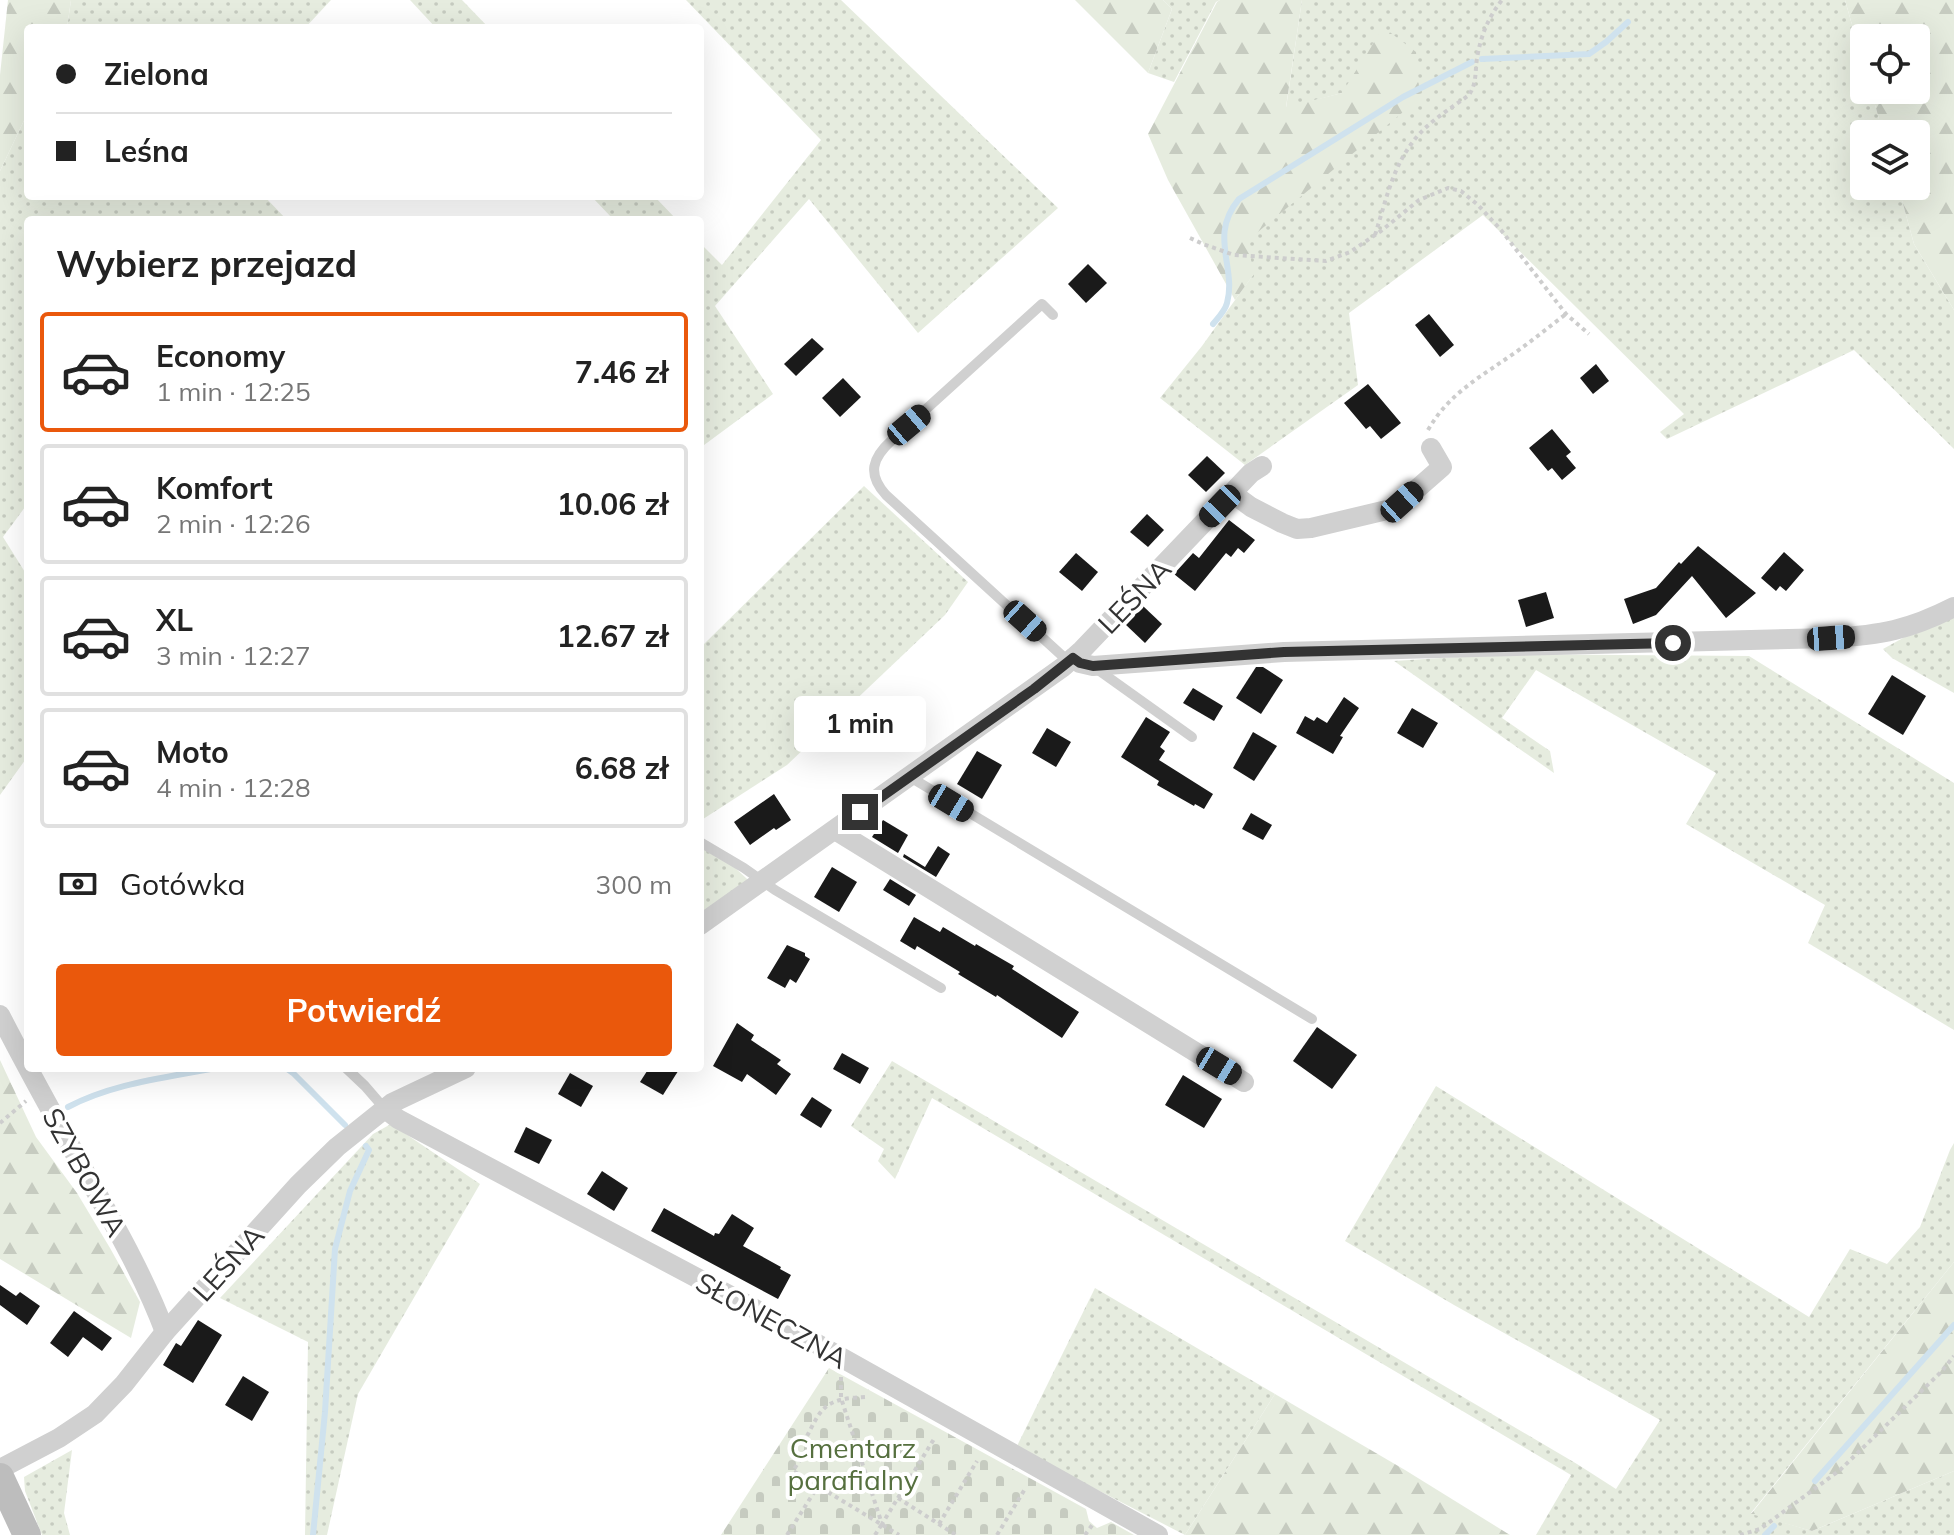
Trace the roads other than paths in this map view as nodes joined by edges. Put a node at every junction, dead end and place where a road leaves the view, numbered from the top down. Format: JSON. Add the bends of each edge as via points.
{"nodes":[{"id":1,"x":1053,"y":315,"type":"dead end"},
{"id":2,"x":1428,"y":440,"type":"road end"},
{"id":3,"x":1262,"y":466,"type":"dead end"},
{"id":4,"x":1232,"y":493,"type":"junction"},
{"id":5,"x":1954,"y":607,"type":"edge"},
{"id":6,"x":1078,"y":662,"type":"junction"},
{"id":7,"x":1192,"y":737,"type":"dead end"},
{"id":8,"x":910,"y":777,"type":"junction"},
{"id":9,"x":835,"y":830,"type":"junction"},
{"id":10,"x":704,"y":844,"type":"edge"},
{"id":11,"x":762,"y":882,"type":"junction"},
{"id":12,"x":704,"y":922,"type":"edge"},
{"id":13,"x":941,"y":988,"type":"dead end"},
{"id":14,"x":0,"y":1015,"type":"edge"},
{"id":15,"x":1312,"y":1019,"type":"dead end"},
{"id":16,"x":24,"y":1061,"type":"edge"},
{"id":17,"x":30,"y":1072,"type":"edge"},
{"id":18,"x":350,"y":1072,"type":"edge"},
{"id":19,"x":457,"y":1072,"type":"edge"},
{"id":20,"x":1244,"y":1082,"type":"dead end"},
{"id":21,"x":384,"y":1108,"type":"junction"},
{"id":22,"x":165,"y":1332,"type":"junction"},
{"id":23,"x":0,"y":1469,"type":"edge"},
{"id":24,"x":0,"y":1477,"type":"edge"},
{"id":25,"x":27,"y":1535,"type":"edge"},
{"id":26,"x":1158,"y":1535,"type":"edge"}],
"edges":[{"from":1,"to":6,"type":"lane","via":[[1042,304],[892,440],[877,458],[874,477],[886,495]]},
{"from":2,"to":4,"type":"street","via":[[1442,467],[1385,511],[1297,529]]},
{"from":3,"to":4,"type":"street","name":"LEŚNA"},
{"from":4,"to":6,"type":"street","name":"LEŚNA"},
{"from":5,"to":6,"type":"street","via":[[1887,633],[1831,638]]},
{"from":6,"to":7,"type":"lane"},
{"from":6,"to":8,"type":"street","name":"LEŚNA"},
{"from":8,"to":9,"type":"street","name":"LEŚNA"},
{"from":8,"to":15,"type":"lane"},
{"from":9,"to":11,"type":"street","name":"LEŚNA"},
{"from":9,"to":20,"type":"street"},
{"from":10,"to":11,"type":"lane"},
{"from":11,"to":12,"type":"street","name":"LEŚNA"},
{"from":11,"to":13,"type":"lane"},
{"from":14,"to":16,"type":"street","name":"SZYBOWA"},
{"from":17,"to":22,"type":"street","name":"SZYBOWA","via":[[126,1247]]},
{"from":18,"to":21,"type":"lane"},
{"from":19,"to":21,"type":"street","name":"LEŚNA"},
{"from":21,"to":22,"type":"street","name":"LEŚNA","via":[[314,1168]]},
{"from":21,"to":26,"type":"street","name":"SŁONECZNA"},
{"from":22,"to":23,"type":"street","name":"LEŚNA","via":[[95,1414]]},
{"from":24,"to":25,"type":"main road"}]}
